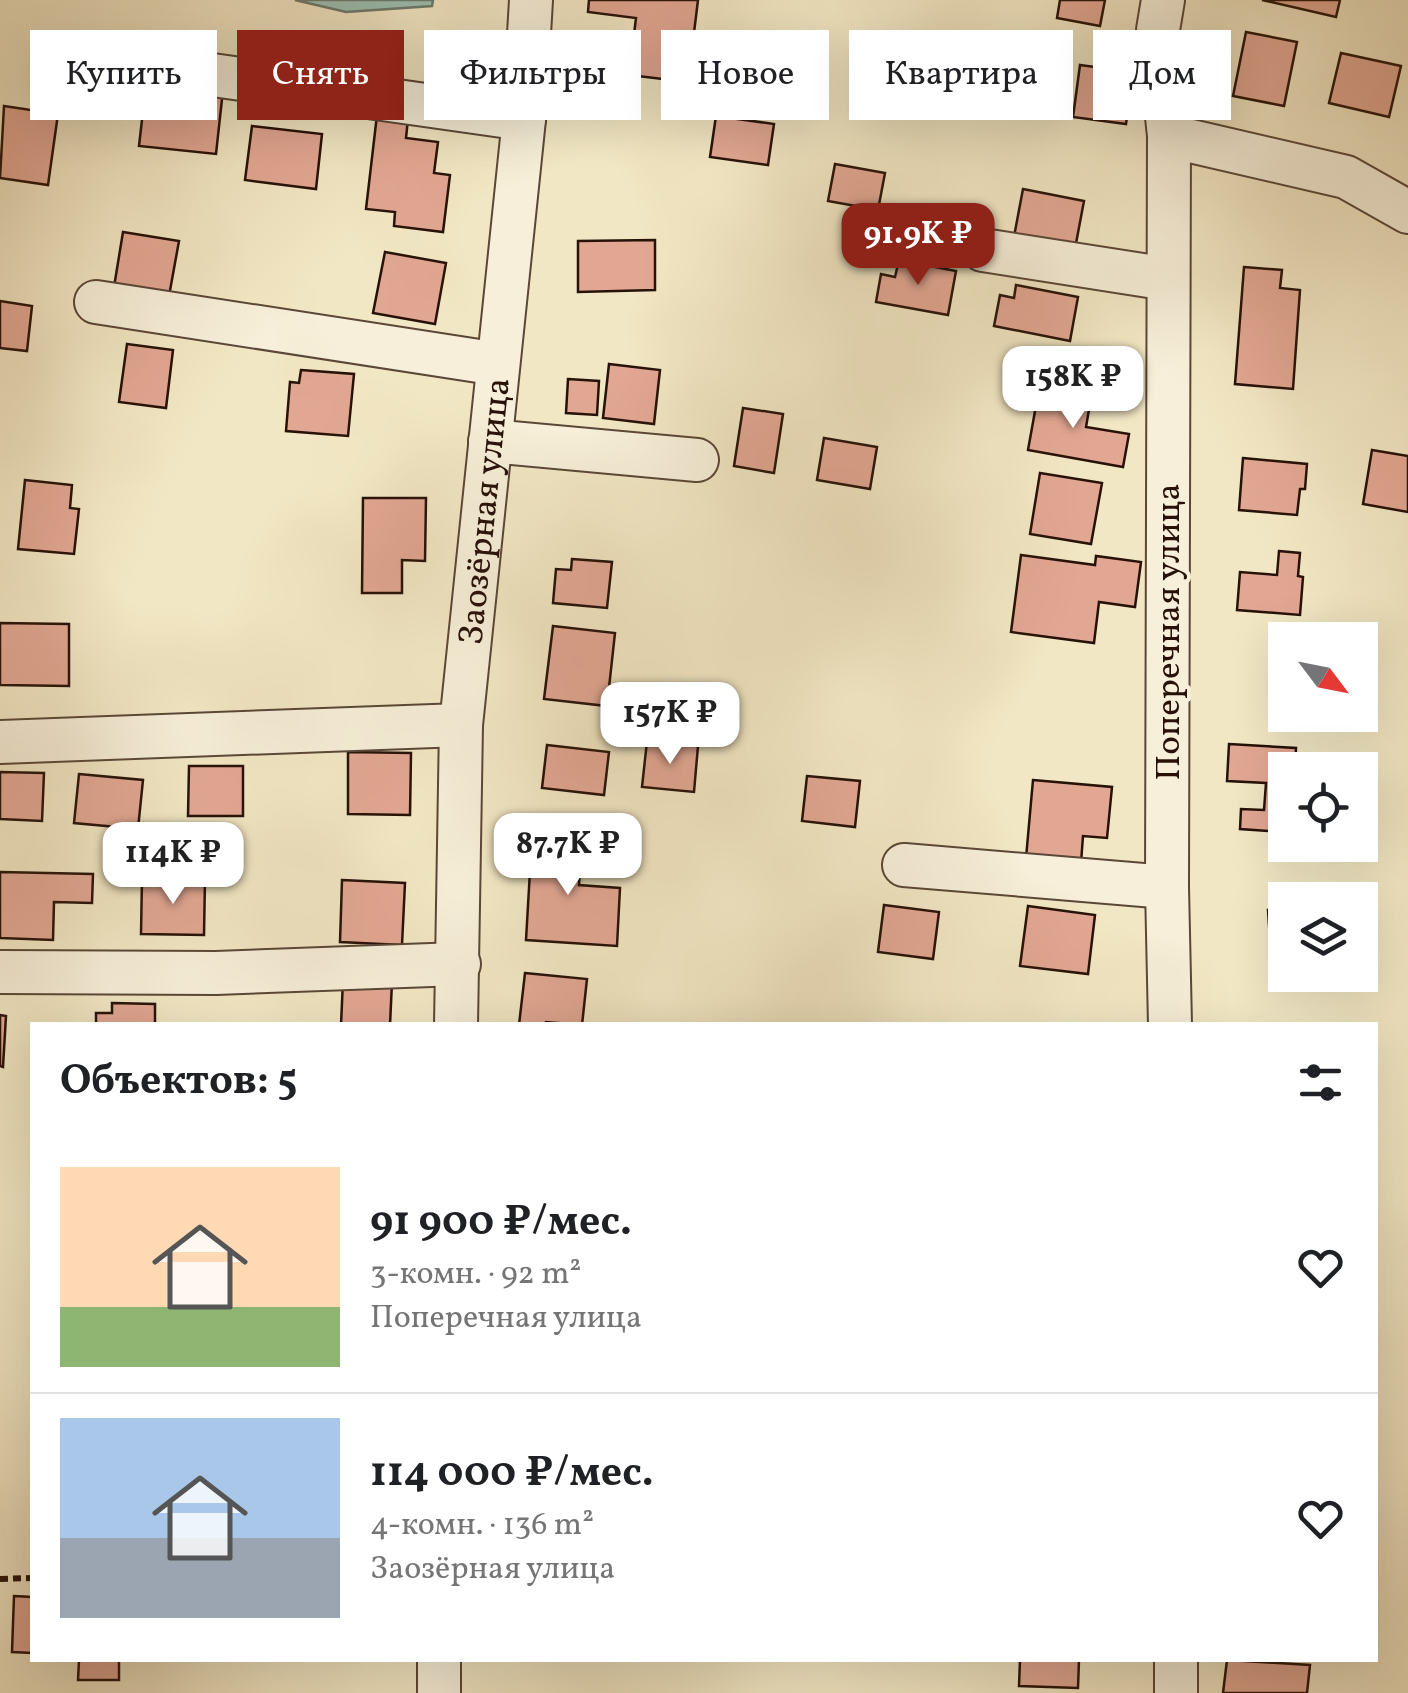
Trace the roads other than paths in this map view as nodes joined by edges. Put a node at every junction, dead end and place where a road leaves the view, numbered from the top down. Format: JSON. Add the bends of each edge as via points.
{"nodes":[{"id":1,"x":531,"y":0,"type":"edge"},
{"id":2,"x":1163,"y":0,"type":"edge"},
{"id":3,"x":529,"y":30,"type":"edge"},
{"id":4,"x":217,"y":76,"type":"edge"},
{"id":5,"x":424,"y":105,"type":"edge"},
{"id":6,"x":524,"y":120,"type":"edge"},
{"id":7,"x":1169,"y":136,"type":"junction"},
{"id":8,"x":1408,"y":212,"type":"edge"},
{"id":9,"x":983,"y":250,"type":"dead end"},
{"id":10,"x":1168,"y":279,"type":"junction"},
{"id":11,"x":96,"y":302,"type":"dead end"},
{"id":12,"x":498,"y":364,"type":"junction"},
{"id":13,"x":490,"y":441,"type":"junction"},
{"id":14,"x":697,"y":460,"type":"dead end"},
{"id":15,"x":461,"y":725,"type":"junction"},
{"id":16,"x":0,"y":742,"type":"edge"},
{"id":17,"x":904,"y":864,"type":"dead end"},
{"id":18,"x":1167,"y":887,"type":"junction"},
{"id":19,"x":460,"y":964,"type":"junction"},
{"id":20,"x":0,"y":972,"type":"edge"},
{"id":21,"x":456,"y":1022,"type":"edge"},
{"id":22,"x":1170,"y":1022,"type":"edge"},
{"id":23,"x":439,"y":1662,"type":"edge"},
{"id":24,"x":1176,"y":1662,"type":"edge"},
{"id":25,"x":440,"y":1693,"type":"edge"},
{"id":26,"x":1176,"y":1693,"type":"edge"}],
"edges":[{"from":1,"to":3,"type":"street","name":"Заозёрная улица"},
{"from":2,"to":7,"type":"street","name":"Поперечная улица","via":[[1158,30]]},
{"from":4,"to":5,"type":"street"},
{"from":6,"to":12,"type":"street","name":"Заозёрная улица"},
{"from":7,"to":8,"type":"street","via":[[1346,177]]},
{"from":7,"to":10,"type":"street","name":"Поперечная улица"},
{"from":9,"to":10,"type":"street"},
{"from":10,"to":18,"type":"street","name":"Поперечная улица"},
{"from":11,"to":12,"type":"street"},
{"from":12,"to":13,"type":"street","name":"Заозёрная улица"},
{"from":13,"to":14,"type":"street"},
{"from":13,"to":15,"type":"street","name":"Заозёрная улица"},
{"from":15,"to":16,"type":"street"},
{"from":15,"to":19,"type":"street","name":"Заозёрная улица"},
{"from":17,"to":18,"type":"street"},
{"from":18,"to":22,"type":"street","name":"Поперечная улица"},
{"from":19,"to":20,"type":"street"},
{"from":19,"to":21,"type":"street","name":"Заозёрная улица"},
{"from":23,"to":25,"type":"street"},
{"from":24,"to":26,"type":"street"}]}
